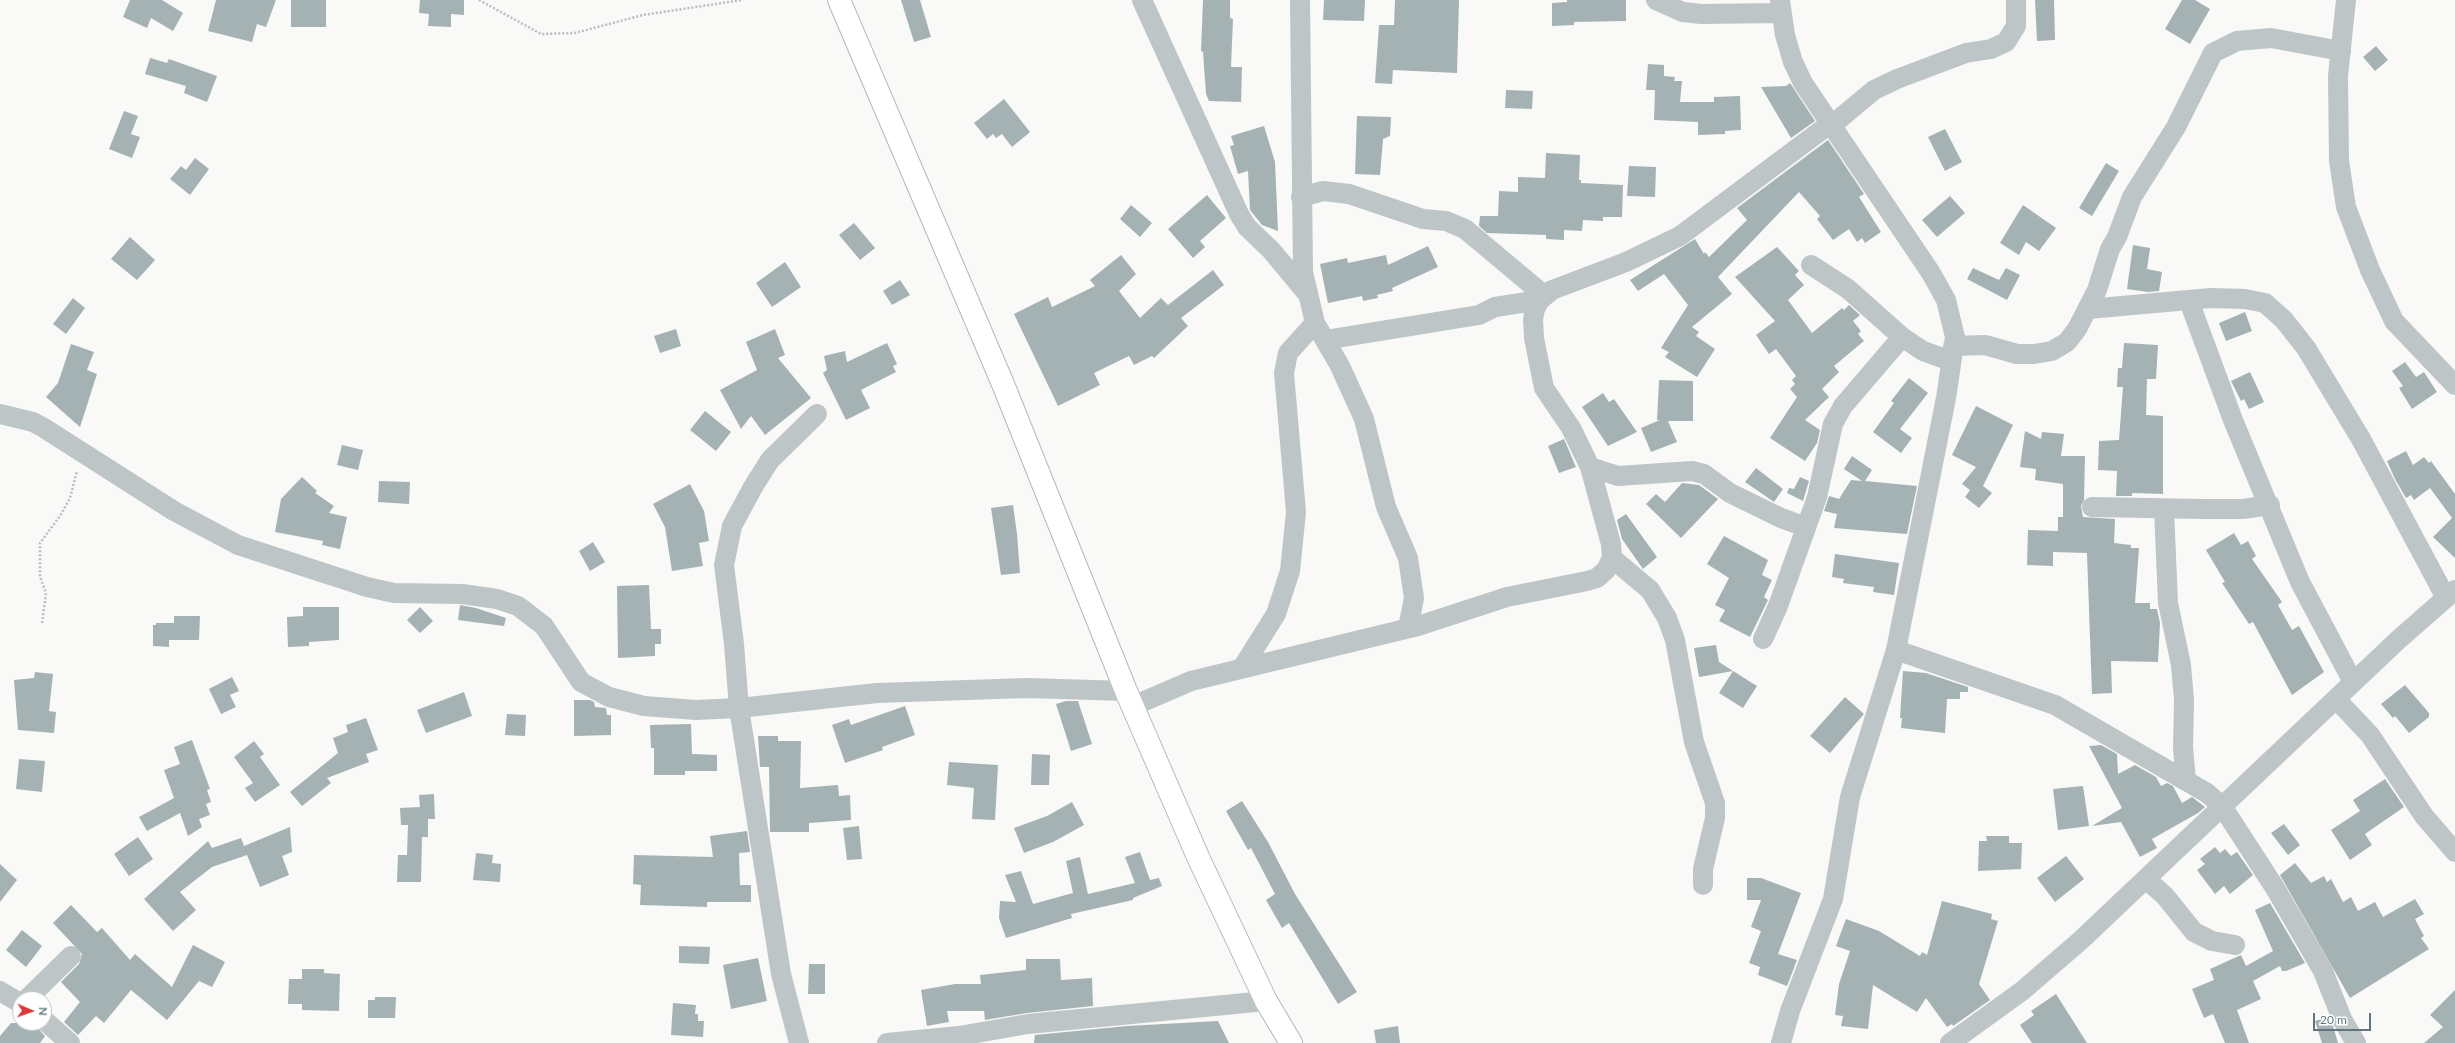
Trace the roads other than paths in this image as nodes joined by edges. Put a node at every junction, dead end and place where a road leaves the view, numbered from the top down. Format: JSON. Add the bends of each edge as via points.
{"nodes":[{"id":1,"x":839,"y":0,"type":"edge"},
{"id":2,"x":1142,"y":0,"type":"edge"},
{"id":3,"x":1300,"y":0,"type":"edge"},
{"id":4,"x":1656,"y":0,"type":"edge"},
{"id":5,"x":2016,"y":0,"type":"edge"},
{"id":6,"x":2346,"y":0,"type":"edge"},
{"id":7,"x":1781,"y":6,"type":"edge"},
{"id":8,"x":2341,"y":51,"type":"junction"},
{"id":9,"x":1832,"y":124,"type":"junction"},
{"id":10,"x":1301,"y":197,"type":"junction"},
{"id":11,"x":1811,"y":265,"type":"dead end"},
{"id":12,"x":1306,"y":293,"type":"junction"},
{"id":13,"x":1542,"y":298,"type":"junction"},
{"id":14,"x":2189,"y":301,"type":"junction"},
{"id":15,"x":2088,"y":309,"type":"junction"},
{"id":16,"x":1315,"y":323,"type":"junction"},
{"id":17,"x":1902,"y":337,"type":"junction"},
{"id":18,"x":1325,"y":340,"type":"junction"},
{"id":19,"x":1952,"y":354,"type":"junction"},
{"id":20,"x":2455,"y":385,"type":"edge"},
{"id":21,"x":0,"y":414,"type":"edge"},
{"id":22,"x":817,"y":414,"type":"dead end"},
{"id":23,"x":1590,"y":467,"type":"junction"},
{"id":24,"x":2270,"y":505,"type":"junction"},
{"id":25,"x":2092,"y":507,"type":"dead end"},
{"id":26,"x":2164,"y":509,"type":"junction"},
{"id":27,"x":1806,"y":527,"type":"junction"},
{"id":28,"x":1612,"y":558,"type":"junction"},
{"id":29,"x":2451,"y":596,"type":"edge"},
{"id":30,"x":1408,"y":628,"type":"junction"},
{"id":31,"x":1763,"y":639,"type":"dead end"},
{"id":32,"x":1896,"y":650,"type":"junction"},
{"id":33,"x":1242,"y":668,"type":"junction"},
{"id":34,"x":2353,"y":682,"type":"junction"},
{"id":35,"x":1129,"y":698,"type":"junction"},
{"id":36,"x":2336,"y":699,"type":"junction"},
{"id":37,"x":739,"y":708,"type":"junction"},
{"id":38,"x":2186,"y":780,"type":"junction"},
{"id":39,"x":2222,"y":806,"type":"junction"},
{"id":40,"x":2455,"y":852,"type":"edge"},
{"id":41,"x":2146,"y":879,"type":"junction"},
{"id":42,"x":1703,"y":885,"type":"dead end"},
{"id":43,"x":2235,"y":944,"type":"dead end"},
{"id":44,"x":71,"y":956,"type":"dead end"},
{"id":45,"x":0,"y":991,"type":"edge"},
{"id":46,"x":35,"y":991,"type":"edge"},
{"id":47,"x":12,"y":998,"type":"edge"},
{"id":48,"x":1266,"y":1001,"type":"junction"},
{"id":49,"x":52,"y":1027,"type":"edge"},
{"id":50,"x":957,"y":1039,"type":"edge"},
{"id":51,"x":70,"y":1043,"type":"edge"},
{"id":52,"x":799,"y":1043,"type":"edge"},
{"id":53,"x":887,"y":1043,"type":"edge"},
{"id":54,"x":1291,"y":1043,"type":"edge"},
{"id":55,"x":1781,"y":1043,"type":"edge"},
{"id":56,"x":1950,"y":1043,"type":"edge"},
{"id":57,"x":2356,"y":1043,"type":"edge"}],
"edges":[{"from":1,"to":35,"type":"main road","via":[[1003,384]]},
{"from":2,"to":12,"type":"street","via":[[1239,214],[1247,227],[1271,250]]},
{"from":3,"to":10,"type":"street"},
{"from":4,"to":7,"type":"street","via":[[1683,12],[1702,14]]},
{"from":5,"to":9,"type":"street","via":[[2016,26],[2006,42],[1991,49],[1966,53],[1897,79],[1874,90]]},
{"from":6,"to":8,"type":"street"},
{"from":7,"to":9,"type":"street","via":[[1793,62],[1803,83]]},
{"from":8,"to":15,"type":"street","via":[[2270,38],[2237,41],[2213,53],[2176,127],[2132,197]]},
{"from":8,"to":20,"type":"street","via":[[2338,76],[2339,161],[2346,207],[2370,270],[2394,321]]},
{"from":9,"to":13,"type":"street","via":[[1680,236],[1626,262],[1552,290]]},
{"from":9,"to":19,"type":"street","via":[[1946,300],[1955,338]]},
{"from":10,"to":12,"type":"street"},
{"from":10,"to":13,"type":"street","via":[[1323,191],[1349,194],[1423,219],[1446,221],[1465,228]]},
{"from":11,"to":17,"type":"street","via":[[1848,289]]},
{"from":12,"to":16,"type":"street"},
{"from":13,"to":18,"type":"street","via":[[1495,307],[1479,315]]},
{"from":13,"to":23,"type":"street","via":[[1533,318],[1534,338],[1544,388],[1571,428]]},
{"from":14,"to":15,"type":"street"},
{"from":14,"to":24,"type":"street","via":[[2233,420]]},
{"from":14,"to":29,"type":"street","via":[[2245,299],[2265,303],[2284,320],[2306,348]]},
{"from":15,"to":19,"type":"street","via":[[2067,342],[2052,351],[2017,354],[1985,345]]},
{"from":16,"to":18,"type":"street"},
{"from":16,"to":33,"type":"street","via":[[1288,354],[1284,373],[1296,512],[1290,571],[1276,614]]},
{"from":17,"to":19,"type":"street","via":[[1923,350]]},
{"from":17,"to":27,"type":"street","via":[[1847,401],[1833,424],[1817,497]]},
{"from":18,"to":30,"type":"street","via":[[1364,419],[1386,507],[1408,558],[1414,598]]},
{"from":19,"to":32,"type":"street"},
{"from":21,"to":37,"type":"street","via":[[33,422],[80,449],[174,511],[238,545],[367,587],[394,592],[462,594],[518,606],[544,626],[581,682],[609,697],[644,706],[696,710]]},
{"from":22,"to":37,"type":"street","via":[[770,460],[732,526],[724,565]]},
{"from":23,"to":27,"type":"street","via":[[1618,476],[1692,471],[1704,474],[1730,493]]},
{"from":23,"to":28,"type":"street","via":[[1611,544]]},
{"from":24,"to":26,"type":"street","via":[[2243,509]]},
{"from":24,"to":34,"type":"street","via":[[2300,582]]},
{"from":25,"to":26,"type":"street"},
{"from":26,"to":38,"type":"street","via":[[2168,603],[2181,665],[2184,700],[2183,748]]},
{"from":27,"to":31,"type":"street","via":[[1778,606]]},
{"from":28,"to":30,"type":"street","via":[[1606,570],[1597,578],[1507,597]]},
{"from":28,"to":42,"type":"street","via":[[1650,590],[1667,618],[1674,640],[1694,742],[1715,803],[1715,818],[1703,869]]},
{"from":29,"to":34,"type":"street"},
{"from":30,"to":33,"type":"street"},
{"from":32,"to":38,"type":"street","via":[[2055,705]]},
{"from":32,"to":55,"type":"street","via":[[1850,797],[1833,899],[1790,1011]]},
{"from":33,"to":35,"type":"street"},
{"from":34,"to":36,"type":"street"},
{"from":35,"to":37,"type":"street","via":[[1027,688],[877,693]]},
{"from":35,"to":48,"type":"main road","via":[[1198,857]]},
{"from":36,"to":39,"type":"street"},
{"from":36,"to":40,"type":"street","via":[[2370,735],[2424,816]]},
{"from":37,"to":52,"type":"street","via":[[781,974]]},
{"from":38,"to":39,"type":"street"},
{"from":39,"to":41,"type":"street"},
{"from":39,"to":57,"type":"street","via":[[2275,888],[2322,971]]},
{"from":41,"to":43,"type":"street","via":[[2165,896],[2194,932],[2212,941]]},
{"from":41,"to":56,"type":"street","via":[[2034,981]]},
{"from":44,"to":46,"type":"street"},
{"from":45,"to":47,"type":"street"},
{"from":48,"to":50,"type":"street","via":[[1028,1024]]},
{"from":48,"to":54,"type":"main road"},
{"from":49,"to":51,"type":"street"},
{"from":50,"to":53,"type":"street"}]}
